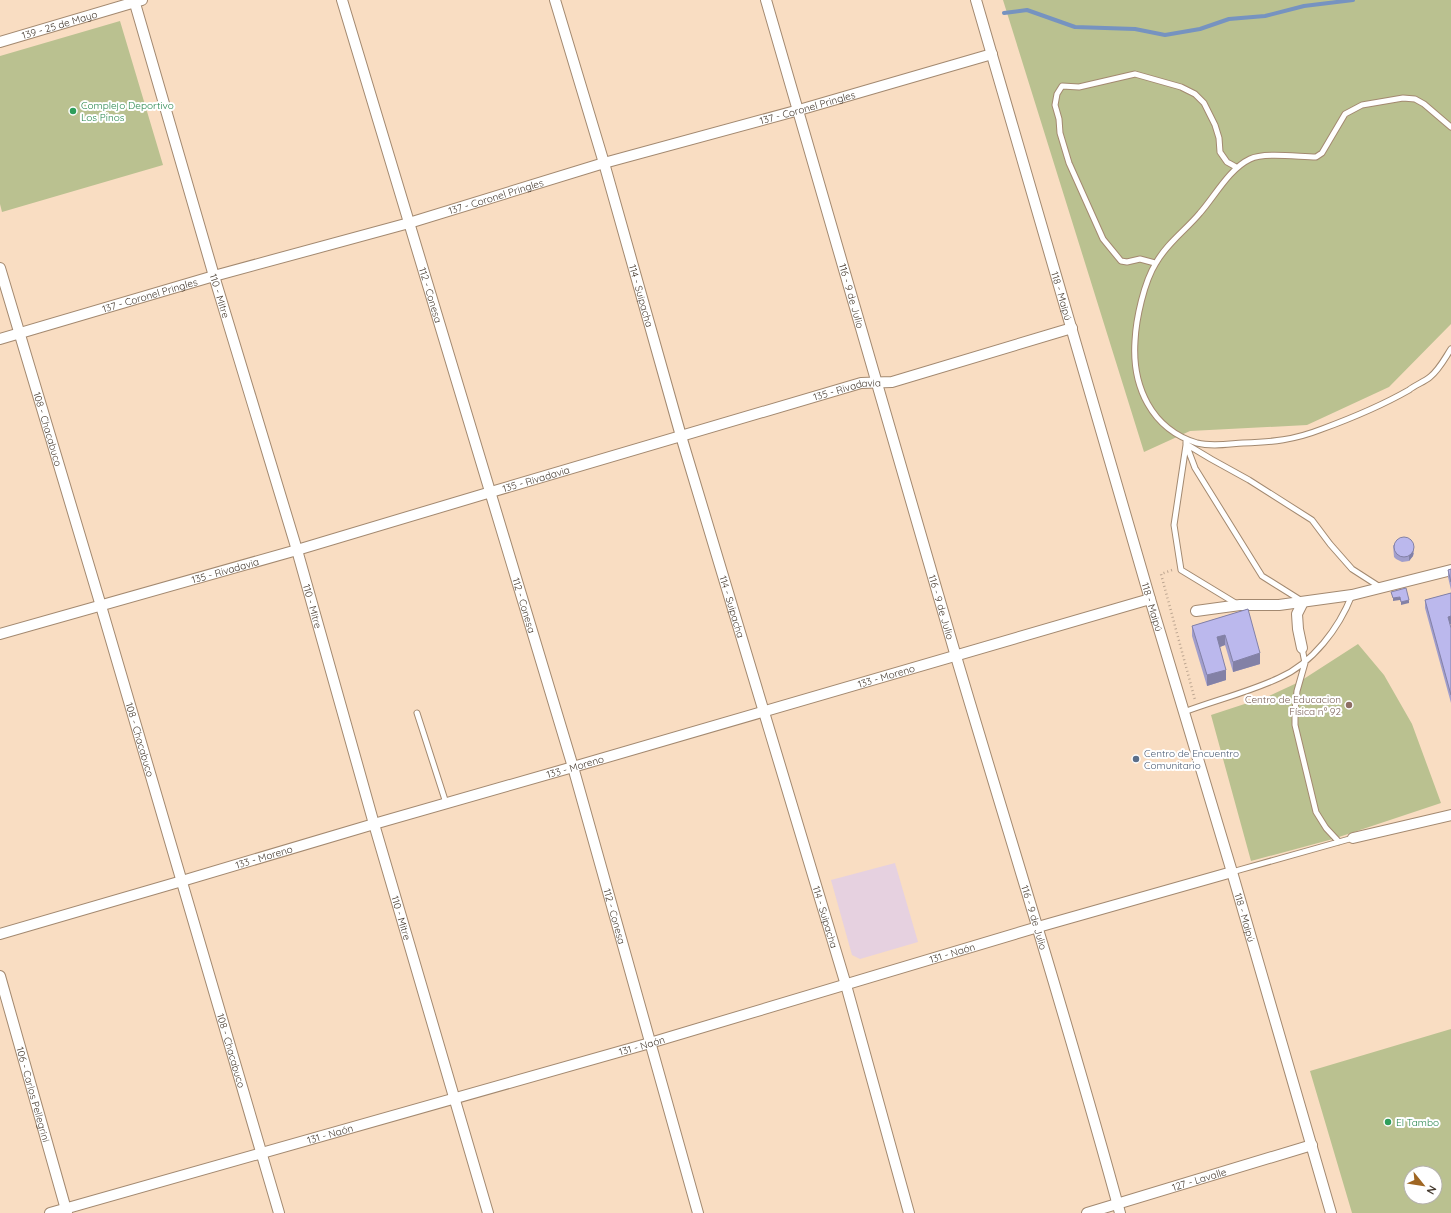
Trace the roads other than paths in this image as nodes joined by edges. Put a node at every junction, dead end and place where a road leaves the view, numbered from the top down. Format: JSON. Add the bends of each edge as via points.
{"nodes":[{"id":1,"x":342,"y":0,"type":"edge"},
{"id":2,"x":556,"y":0,"type":"edge"},
{"id":3,"x":766,"y":0,"type":"edge"},
{"id":4,"x":976,"y":0,"type":"edge"},
{"id":5,"x":137,"y":1,"type":"edge"},
{"id":6,"x":0,"y":42,"type":"edge"},
{"id":7,"x":992,"y":54,"type":"junction"},
{"id":8,"x":799,"y":110,"type":"junction"},
{"id":9,"x":1451,"y":128,"type":"edge"},
{"id":10,"x":604,"y":163,"type":"junction"},
{"id":11,"x":1236,"y":167,"type":"junction"},
{"id":12,"x":409,"y":223,"type":"junction"},
{"id":13,"x":1155,"y":263,"type":"junction"},
{"id":14,"x":0,"y":268,"type":"edge"},
{"id":15,"x":214,"y":276,"type":"junction"},
{"id":16,"x":1072,"y":328,"type":"junction"},
{"id":17,"x":20,"y":334,"type":"junction"},
{"id":18,"x":0,"y":339,"type":"edge"},
{"id":19,"x":1451,"y":349,"type":"edge"},
{"id":20,"x":876,"y":382,"type":"junction"},
{"id":21,"x":681,"y":436,"type":"junction"},
{"id":22,"x":1186,"y":441,"type":"junction"},
{"id":23,"x":491,"y":492,"type":"junction"},
{"id":24,"x":297,"y":550,"type":"junction"},
{"id":25,"x":1451,"y":570,"type":"edge"},
{"id":26,"x":1381,"y":588,"type":"junction"},
{"id":27,"x":1352,"y":594,"type":"junction"},
{"id":28,"x":1150,"y":599,"type":"junction"},
{"id":29,"x":1303,"y":602,"type":"junction"},
{"id":30,"x":1240,"y":605,"type":"junction"},
{"id":31,"x":101,"y":606,"type":"junction"},
{"id":32,"x":1196,"y":611,"type":"dead end"},
{"id":33,"x":0,"y":634,"type":"edge"},
{"id":34,"x":1302,"y":648,"type":"joint"},
{"id":35,"x":956,"y":655,"type":"junction"},
{"id":36,"x":1305,"y":663,"type":"junction"},
{"id":37,"x":764,"y":711,"type":"junction"},
{"id":38,"x":1184,"y":712,"type":"junction"},
{"id":39,"x":417,"y":713,"type":"dead end"},
{"id":40,"x":573,"y":767,"type":"junction"},
{"id":41,"x":446,"y":803,"type":"junction"},
{"id":42,"x":1451,"y":815,"type":"edge"},
{"id":43,"x":374,"y":824,"type":"junction"},
{"id":44,"x":1353,"y":838,"type":"joint"},
{"id":45,"x":1340,"y":842,"type":"junction"},
{"id":46,"x":1232,"y":872,"type":"junction"},
{"id":47,"x":182,"y":881,"type":"junction"},
{"id":48,"x":1038,"y":927,"type":"junction"},
{"id":49,"x":0,"y":934,"type":"edge"},
{"id":50,"x":0,"y":976,"type":"edge"},
{"id":51,"x":846,"y":985,"type":"junction"},
{"id":52,"x":650,"y":1043,"type":"junction"},
{"id":53,"x":454,"y":1099,"type":"junction"},
{"id":54,"x":1312,"y":1145,"type":"junction"},
{"id":55,"x":261,"y":1153,"type":"junction"},
{"id":56,"x":1119,"y":1209,"type":"edge"},
{"id":57,"x":66,"y":1211,"type":"edge"},
{"id":58,"x":50,"y":1213,"type":"edge"},
{"id":59,"x":279,"y":1213,"type":"edge"},
{"id":60,"x":488,"y":1213,"type":"edge"},
{"id":61,"x":698,"y":1213,"type":"edge"},
{"id":62,"x":909,"y":1213,"type":"edge"},
{"id":63,"x":1087,"y":1213,"type":"edge"},
{"id":64,"x":1331,"y":1213,"type":"edge"}],
"edges":[{"from":1,"to":12,"type":"street","name":"112 - Conesa"},
{"from":2,"to":10,"type":"street","name":"114 - Suipacha"},
{"from":3,"to":8,"type":"street","name":"116 - 9 de Julio"},
{"from":4,"to":7,"type":"street","name":"118 - Maipú"},
{"from":5,"to":6,"type":"street","name":"139 - 25 de Mayo"},
{"from":5,"to":15,"type":"street","name":"110 - Mitre"},
{"from":7,"to":8,"type":"street","name":"137 - Coronel Pringles"},
{"from":7,"to":16,"type":"street","name":"118 - Maipú"},
{"from":8,"to":10,"type":"street","name":"137 - Coronel Pringles"},
{"from":8,"to":20,"type":"street","name":"116 - 9 de Julio"},
{"from":9,"to":11,"type":"lane","via":[[1415,99],[1376,102],[1362,105],[1345,114],[1322,153],[1316,157],[1262,156],[1251,158]]},
{"from":10,"to":12,"type":"street","name":"137 - Coronel Pringles"},
{"from":10,"to":21,"type":"street","name":"114 - Suipacha"},
{"from":11,"to":13,"type":"lane","via":[[1200,214]]},
{"from":11,"to":13,"type":"lane","via":[[1226,162],[1220,152],[1216,125],[1204,103],[1181,86],[1135,74],[1080,87],[1062,86],[1055,105],[1060,133],[1069,163],[1103,239],[1121,261],[1140,259]]},
{"from":12,"to":15,"type":"street","name":"137 - Coronel Pringles"},
{"from":12,"to":23,"type":"street","name":"112 - Conesa"},
{"from":13,"to":22,"type":"lane","via":[[1138,317],[1135,370],[1145,400],[1156,417]]},
{"from":14,"to":17,"type":"street","name":"108 - Chacabuco"},
{"from":15,"to":17,"type":"street","name":"137 - Coronel Pringles"},
{"from":15,"to":24,"type":"street","name":"110 - Mitre"},
{"from":16,"to":20,"type":"street","name":"135 - Rivadavia","via":[[892,382]]},
{"from":16,"to":28,"type":"street","name":"118 - Maipú"},
{"from":17,"to":18,"type":"street","name":"137 - Coronel Pringles"},
{"from":17,"to":31,"type":"street","name":"108 - Chacabuco"},
{"from":19,"to":22,"type":"lane","via":[[1430,377],[1403,393],[1360,415],[1302,437],[1273,442],[1211,445]]},
{"from":20,"to":21,"type":"street","name":"135 - Rivadavia","via":[[861,383]]},
{"from":20,"to":35,"type":"street","name":"116 - 9 de Julio"},
{"from":21,"to":23,"type":"street","name":"135 - Rivadavia"},
{"from":21,"to":37,"type":"street","name":"114 - Suipacha"},
{"from":22,"to":26,"type":"lane","via":[[1312,520],[1352,569]]},
{"from":22,"to":29,"type":"lane","via":[[1195,468],[1262,576]]},
{"from":22,"to":30,"type":"lane","via":[[1174,525],[1181,570]]},
{"from":23,"to":24,"type":"street","name":"135 - Rivadavia"},
{"from":23,"to":40,"type":"street","name":"112 - Conesa"},
{"from":24,"to":31,"type":"street","name":"135 - Rivadavia"},
{"from":24,"to":43,"type":"street","name":"110 - Mitre"},
{"from":25,"to":26,"type":"street"},
{"from":26,"to":27,"type":"street"},
{"from":27,"to":29,"type":"street"},
{"from":27,"to":36,"type":"lane","via":[[1328,637]]},
{"from":28,"to":35,"type":"street","name":"133 - Moreno"},
{"from":28,"to":38,"type":"street","name":"118 - Maipú"},
{"from":29,"to":30,"type":"street"},
{"from":29,"to":34,"type":"street","via":[[1297,614]]},
{"from":30,"to":32,"type":"street"},
{"from":31,"to":33,"type":"street","name":"135 - Rivadavia"},
{"from":31,"to":47,"type":"street","name":"108 - Chacabuco"},
{"from":34,"to":36,"type":"lane"},
{"from":35,"to":37,"type":"street","name":"133 - Moreno"},
{"from":35,"to":48,"type":"street","name":"116 - 9 de Julio"},
{"from":36,"to":38,"type":"lane","via":[[1280,678]]},
{"from":36,"to":45,"type":"lane","via":[[1297,691],[1295,725],[1316,812],[1326,828]]},
{"from":37,"to":40,"type":"street","name":"133 - Moreno"},
{"from":37,"to":51,"type":"street","name":"114 - Suipacha"},
{"from":38,"to":46,"type":"street","name":"118 - Maipú"},
{"from":39,"to":41,"type":"lane"},
{"from":40,"to":41,"type":"street","name":"133 - Moreno"},
{"from":40,"to":52,"type":"street","name":"112 - Conesa"},
{"from":41,"to":43,"type":"street","name":"133 - Moreno"},
{"from":42,"to":44,"type":"street"},
{"from":43,"to":47,"type":"street","name":"133 - Moreno"},
{"from":43,"to":53,"type":"street","name":"110 - Mitre"},
{"from":44,"to":45,"type":"lane"},
{"from":45,"to":46,"type":"lane"},
{"from":46,"to":48,"type":"street","name":"131 - Naón"},
{"from":46,"to":54,"type":"street","name":"118 - Maipú"},
{"from":47,"to":49,"type":"street","name":"133 - Moreno"},
{"from":47,"to":55,"type":"street","name":"108 - Chacabuco"},
{"from":48,"to":51,"type":"street","name":"131 - Naón"},
{"from":48,"to":56,"type":"street","name":"116 - 9 de Julio"},
{"from":50,"to":57,"type":"street","name":"106 - Carlos Pellegrini"},
{"from":51,"to":52,"type":"street","name":"131 - Naón"},
{"from":51,"to":62,"type":"street","name":"114 - Suipacha"},
{"from":52,"to":53,"type":"street","name":"131 - Naón"},
{"from":52,"to":61,"type":"street","name":"112 - Conesa"},
{"from":53,"to":55,"type":"street","name":"131 - Naón"},
{"from":53,"to":60,"type":"street","name":"110 - Mitre"},
{"from":54,"to":56,"type":"street","name":"127 - Lavalle"},
{"from":54,"to":64,"type":"street","name":"118 - Maipú"},
{"from":55,"to":57,"type":"street","name":"131 - Naón"},
{"from":55,"to":59,"type":"street","name":"108 - Chacabuco"},
{"from":56,"to":63,"type":"street","name":"127 - Lavalle"},
{"from":57,"to":58,"type":"street","name":"131 - Naón"}]}
